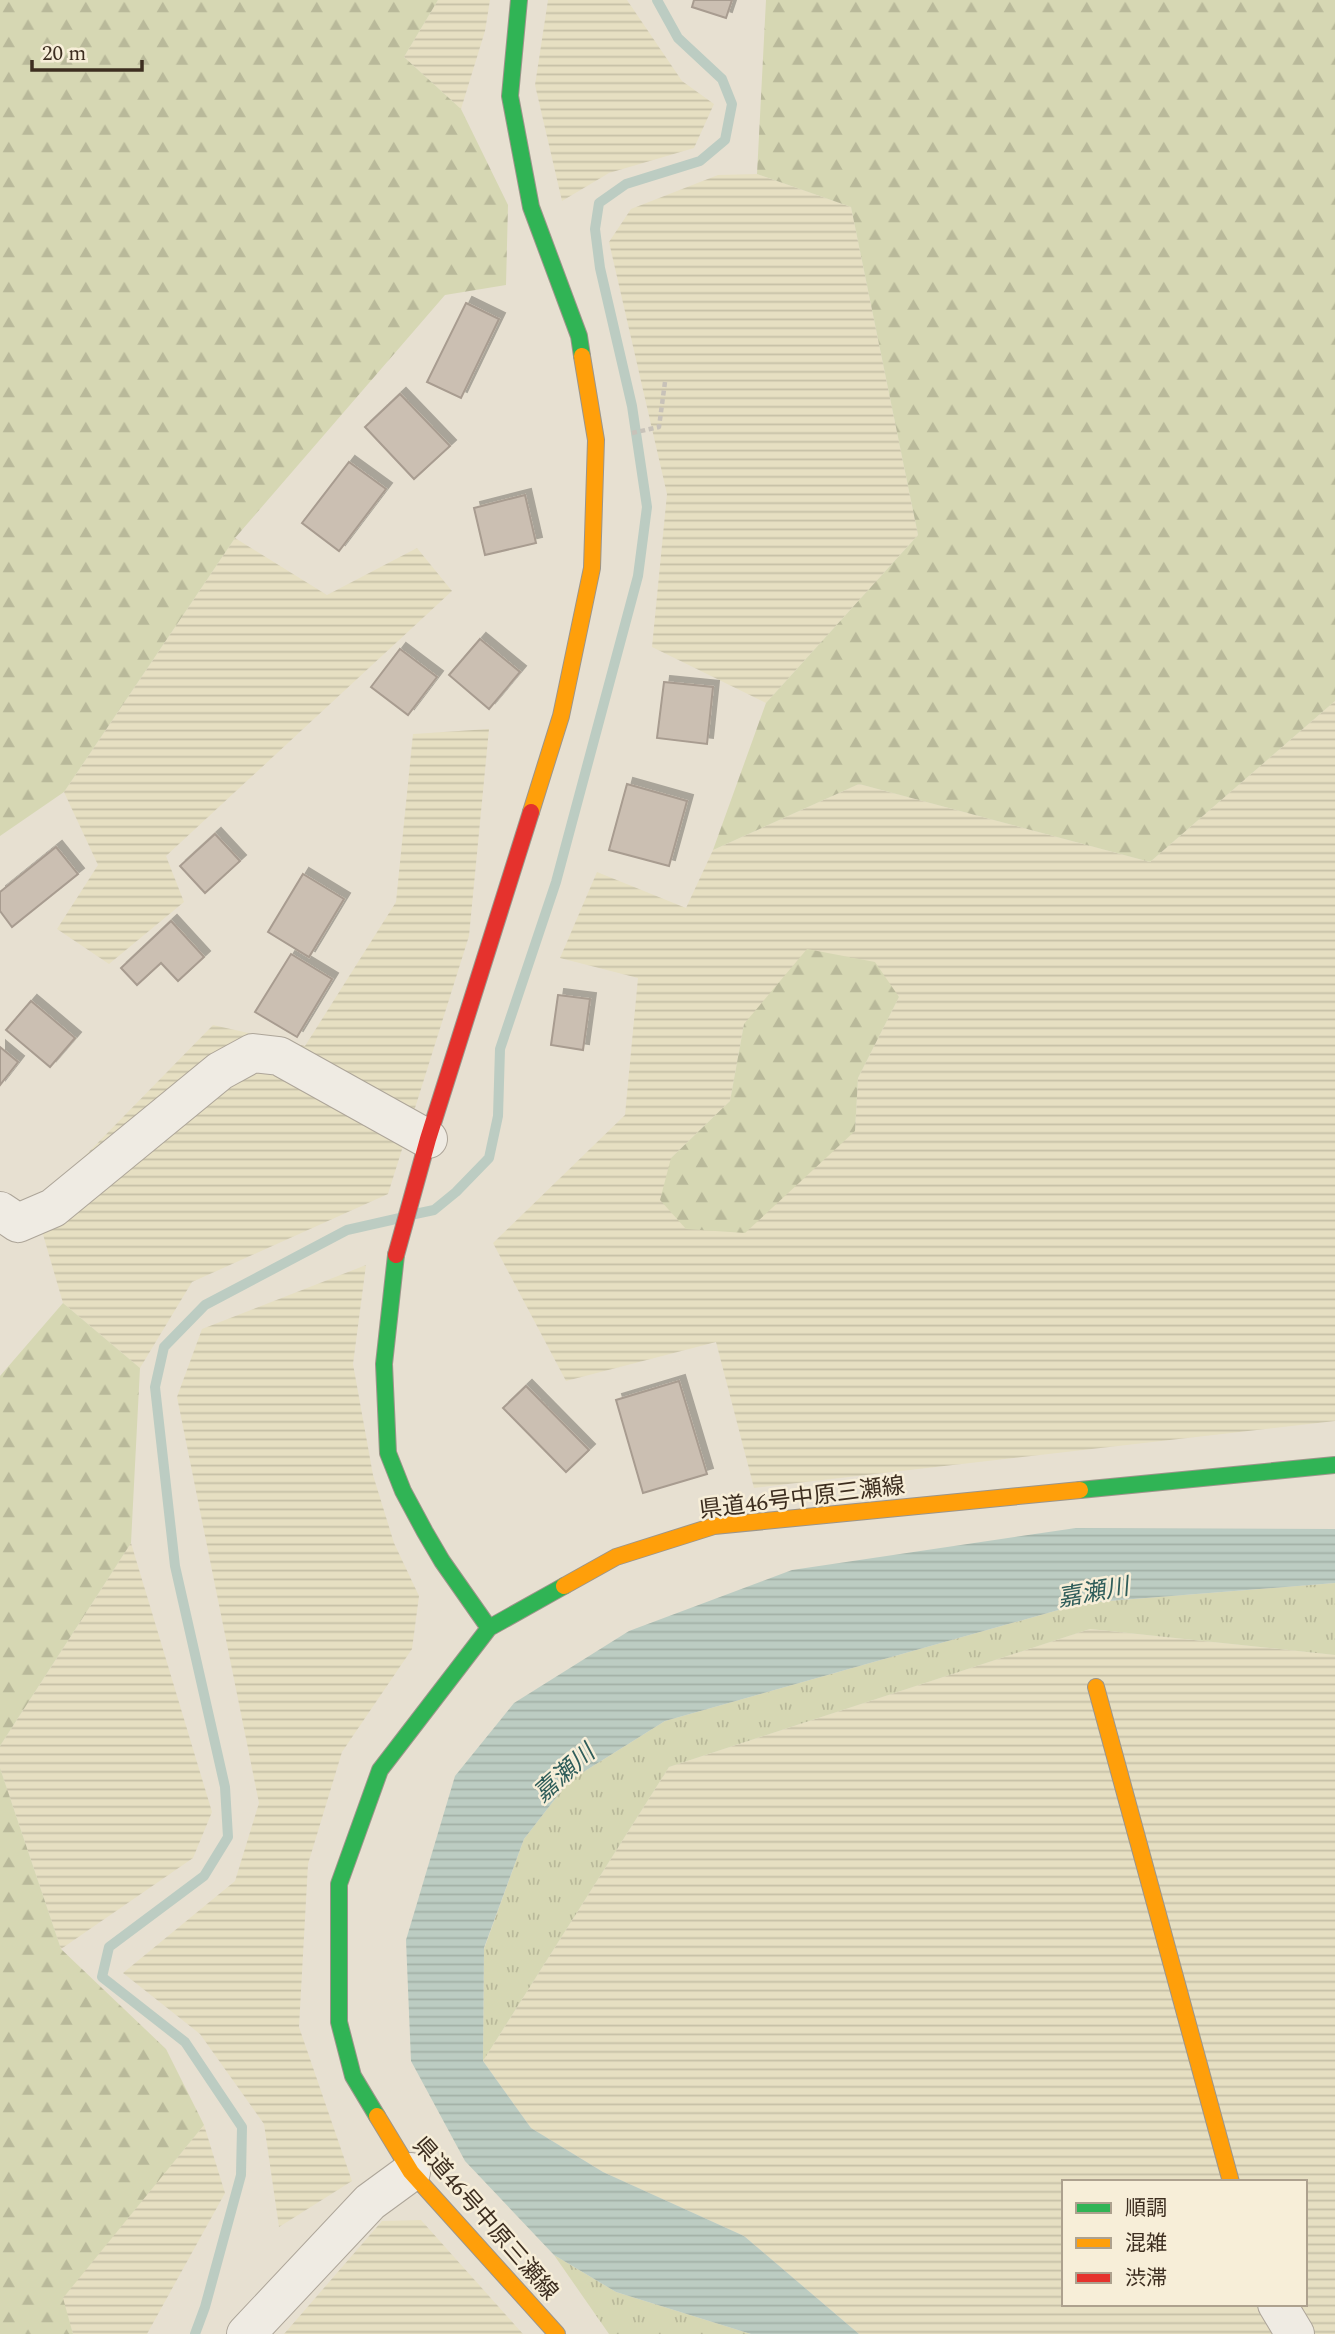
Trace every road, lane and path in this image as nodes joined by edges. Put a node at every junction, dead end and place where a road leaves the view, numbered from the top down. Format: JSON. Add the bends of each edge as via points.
{"nodes":[{"id":1,"x":519,"y":0,"type":"edge"},
{"id":2,"x":664,"y":382,"type":"dead end"},
{"id":3,"x":659,"y":427,"type":"dead end"},
{"id":4,"x":425,"y":1149,"type":"junction"},
{"id":5,"x":0,"y":1211,"type":"edge"},
{"id":6,"x":1335,"y":1465,"type":"edge"},
{"id":7,"x":489,"y":1628,"type":"junction"},
{"id":8,"x":1096,"y":1687,"type":"dead end"},
{"id":9,"x":411,"y":2172,"type":"junction"},
{"id":10,"x":1230,"y":2180,"type":"edge"},
{"id":11,"x":1278,"y":2306,"type":"edge"},
{"id":12,"x":246,"y":2334,"type":"edge"},
{"id":13,"x":556,"y":2334,"type":"edge"},
{"id":14,"x":1295,"y":2334,"type":"edge"}],
"edges":[{"from":1,"to":4,"type":"street","via":[[510,96],[531,207],[579,336],[596,440],[592,568],[561,716]]},
{"from":2,"to":3,"type":"path"},
{"from":4,"to":5,"type":"street","via":[[279,1056],[253,1053],[220,1071],[53,1208],[18,1223]]},
{"from":4,"to":7,"type":"street","via":[[396,1256],[384,1364],[388,1453],[436,1552]]},
{"from":6,"to":7,"type":"street","name":"県道46号中原三瀬線","via":[[714,1526],[617,1557]]},
{"from":7,"to":9,"type":"street","name":"県道46号中原三瀬線","via":[[380,1770],[339,1884],[339,2022],[344,2044],[353,2076]]},
{"from":8,"to":10,"type":"street"},
{"from":9,"to":12,"type":"street","via":[[370,2202]]},
{"from":9,"to":13,"type":"street","name":"県道46号中原三瀬線"},
{"from":11,"to":14,"type":"street"}]}
